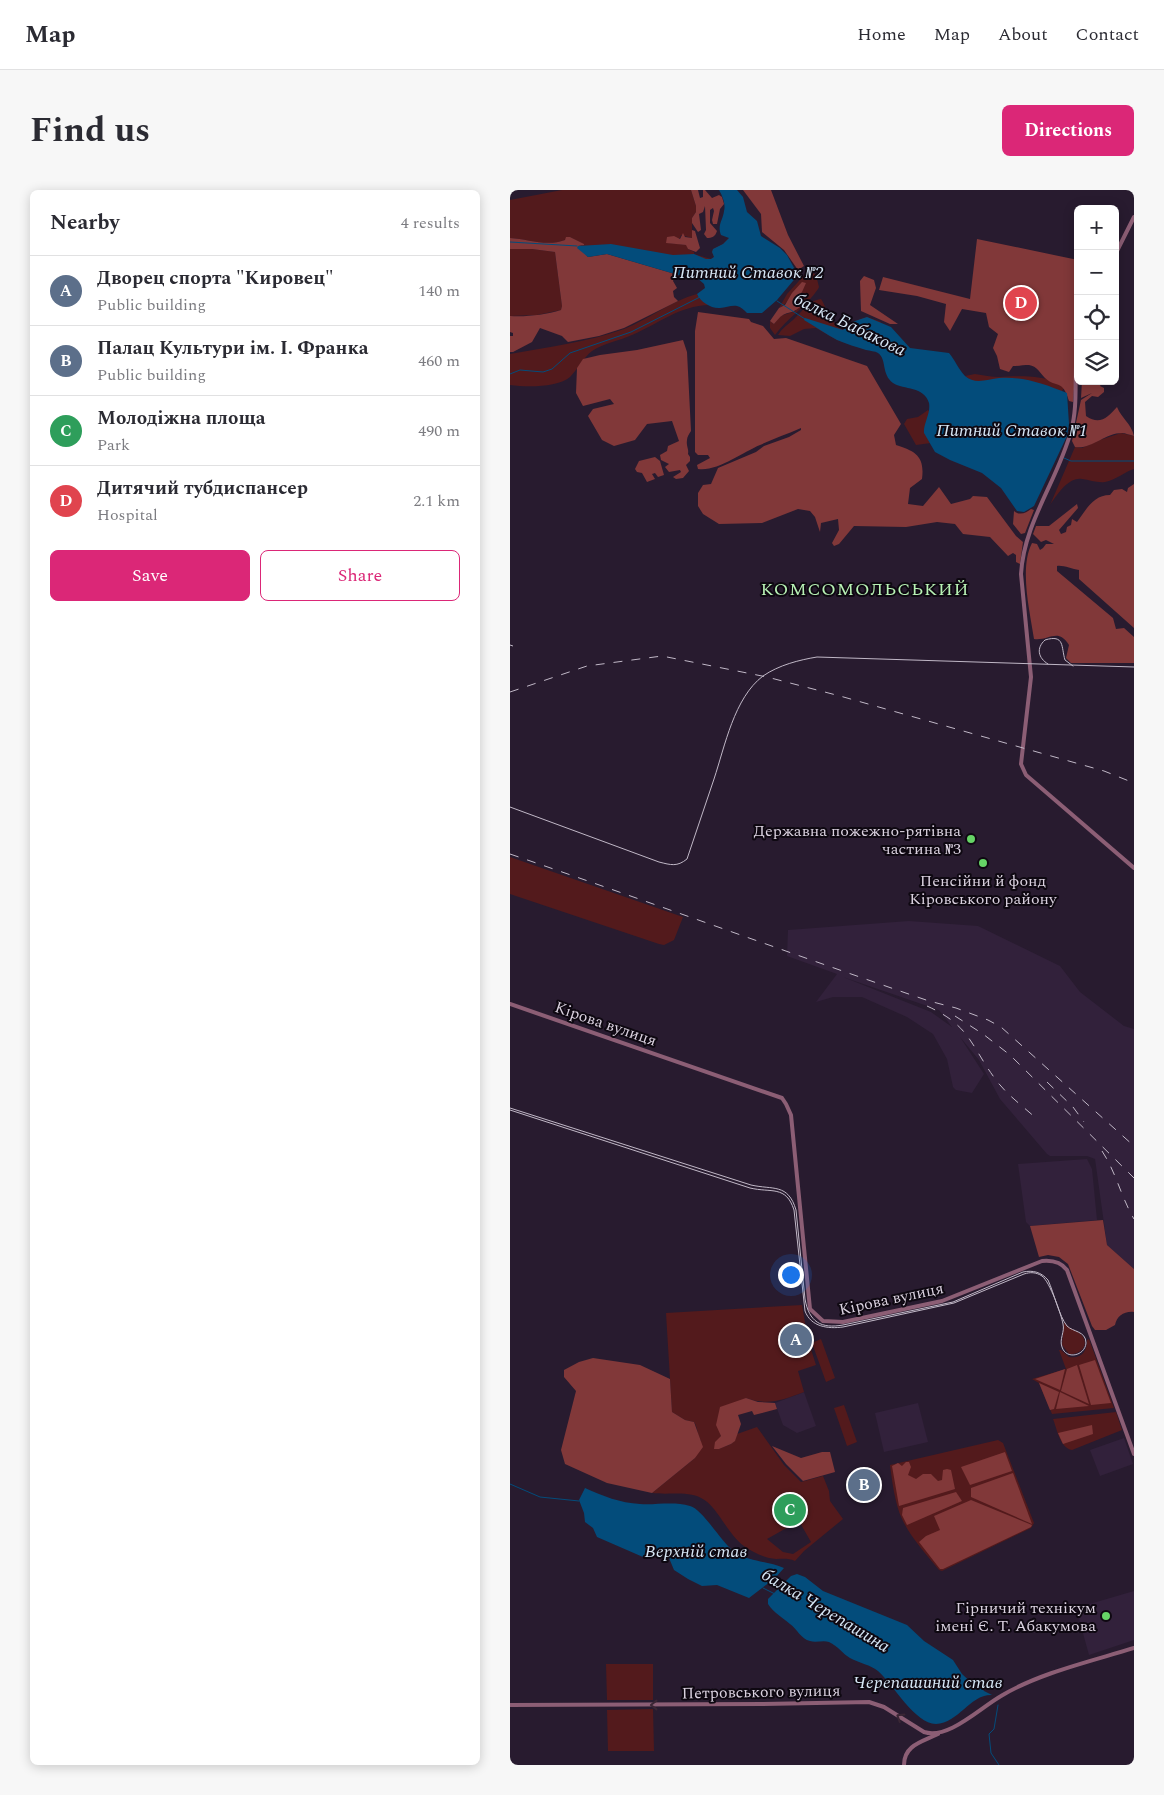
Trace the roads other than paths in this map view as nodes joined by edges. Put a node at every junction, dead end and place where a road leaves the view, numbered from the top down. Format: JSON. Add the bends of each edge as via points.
{"nodes":[{"id":1,"x":1134,"y":217,"type":"edge"},
{"id":2,"x":1118,"y":250,"type":"edge"},
{"id":3,"x":1075,"y":385,"type":"edge"},
{"id":4,"x":1134,"y":868,"type":"edge"},
{"id":5,"x":510,"y":1004,"type":"edge"},
{"id":6,"x":1134,"y":1454,"type":"edge"},
{"id":7,"x":1134,"y":1648,"type":"edge"},
{"id":8,"x":510,"y":1705,"type":"edge"},
{"id":9,"x":944,"y":1731,"type":"junction"},
{"id":10,"x":904,"y":1765,"type":"edge"}],
"edges":[{"from":1,"to":2,"type":"main road"},
{"from":3,"to":4,"type":"main road","via":[[1072,429],[1022,560],[1032,677],[1021,760],[1026,775]]},
{"from":5,"to":6,"type":"main road","name":"Кірова вулиця","via":[[782,1098],[791,1115],[810,1309],[824,1321],[842,1322],[942,1301],[1035,1263],[1060,1263],[1067,1270]]},
{"from":7,"to":9,"type":"main road","via":[[1015,1688]]},
{"from":9,"to":8,"type":"main road","name":"Петровського вулиця","one_way":true,"via":[[924,1732],[884,1707],[868,1702]]},
{"from":9,"to":10,"type":"main road","via":[[911,1746],[905,1755]]}]}
